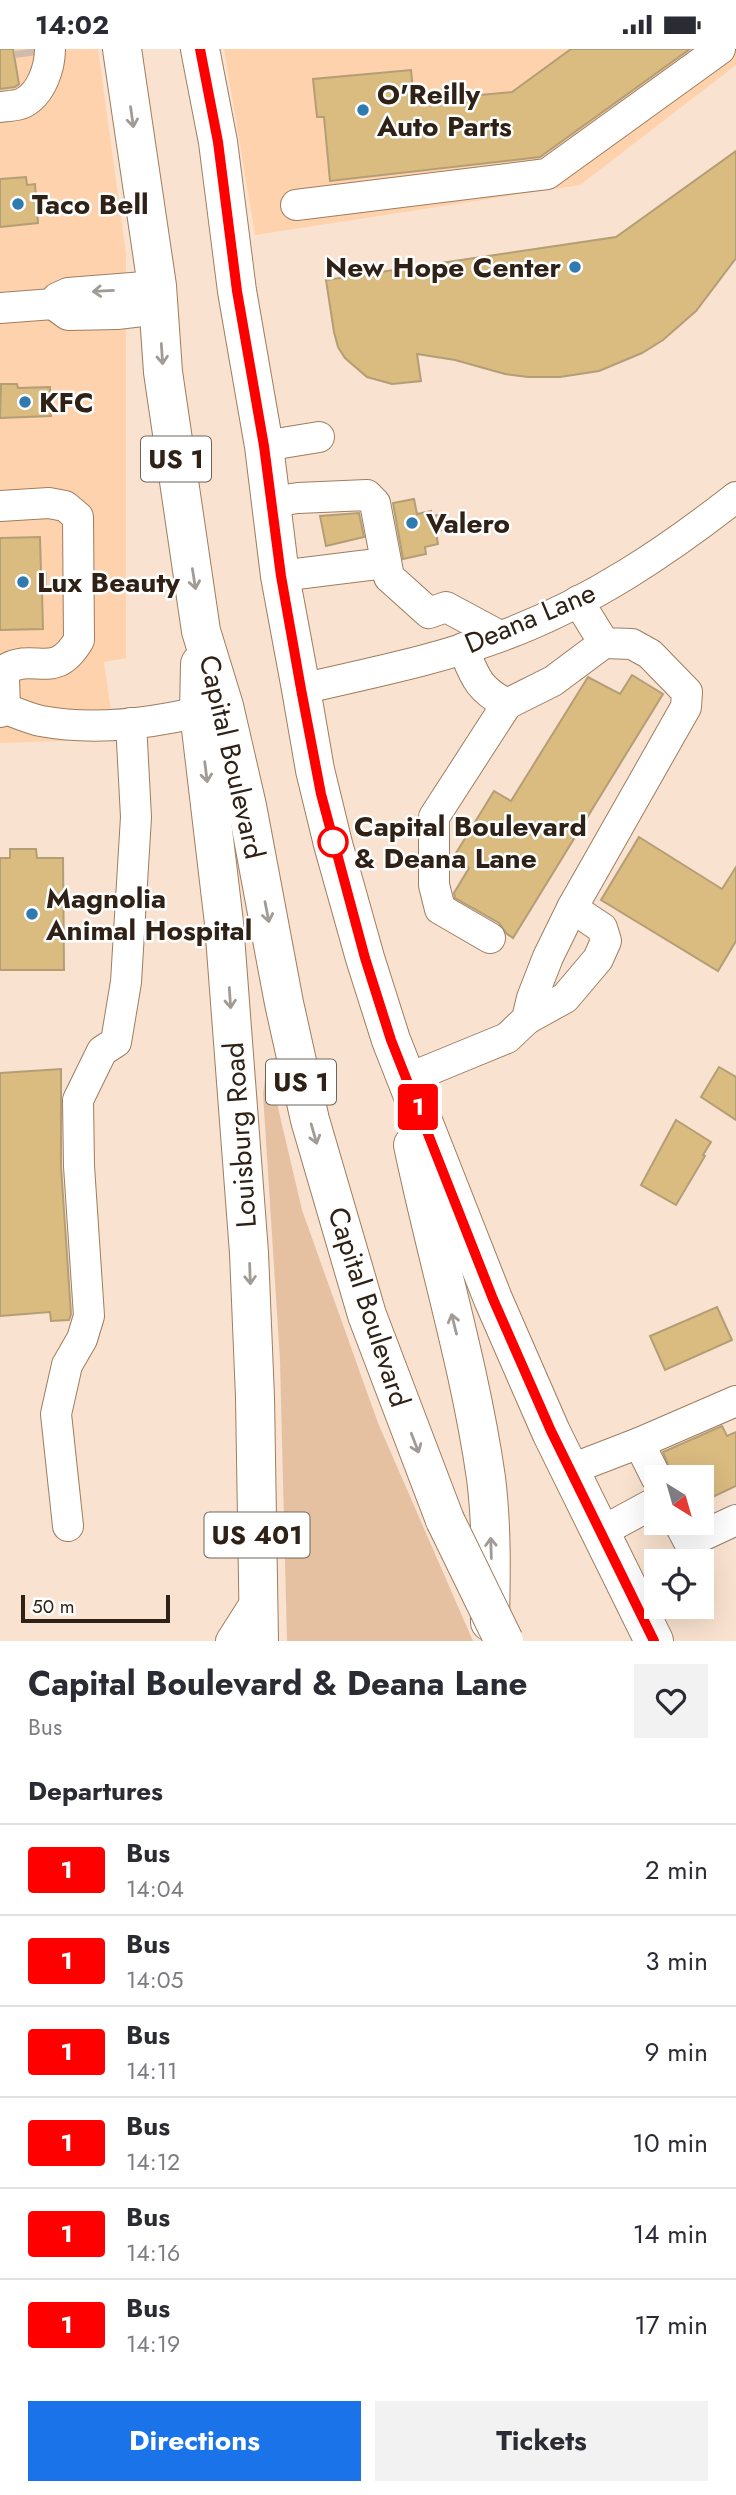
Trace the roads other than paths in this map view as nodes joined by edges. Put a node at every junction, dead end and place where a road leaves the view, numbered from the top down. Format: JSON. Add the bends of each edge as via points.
{"nodes":[{"id":1,"x":122,"y":49,"type":"edge"},
{"id":2,"x":200,"y":49,"type":"edge"},
{"id":3,"x":720,"y":49,"type":"edge"},
{"id":4,"x":40,"y":52,"type":"edge"},
{"id":5,"x":0,"y":107,"type":"edge"},
{"id":6,"x":296,"y":205,"type":"dead end"},
{"id":7,"x":158,"y":298,"type":"junction"},
{"id":8,"x":0,"y":308,"type":"edge"},
{"id":9,"x":318,"y":437,"type":"dead end"},
{"id":10,"x":264,"y":446,"type":"junction"},
{"id":11,"x":736,"y":497,"type":"edge"},
{"id":12,"x":271,"y":502,"type":"junction"},
{"id":13,"x":0,"y":506,"type":"edge"},
{"id":14,"x":385,"y":563,"type":"junction"},
{"id":15,"x":281,"y":576,"type":"junction"},
{"id":16,"x":578,"y":601,"type":"junction"},
{"id":17,"x":429,"y":613,"type":"junction"},
{"id":18,"x":500,"y":636,"type":"junction"},
{"id":19,"x":604,"y":643,"type":"junction"},
{"id":20,"x":454,"y":650,"type":"junction"},
{"id":21,"x":301,"y":689,"type":"junction"},
{"id":22,"x":507,"y":704,"type":"junction"},
{"id":23,"x":2,"y":709,"type":"edge"},
{"id":24,"x":212,"y":709,"type":"junction"},
{"id":25,"x":131,"y":723,"type":"junction"},
{"id":26,"x":572,"y":908,"type":"junction"},
{"id":27,"x":490,"y":938,"type":"dead end"},
{"id":28,"x":527,"y":1019,"type":"junction"},
{"id":29,"x":391,"y":1040,"type":"junction"},
{"id":30,"x":407,"y":1079,"type":"junction"},
{"id":31,"x":736,"y":1401,"type":"edge"},
{"id":32,"x":639,"y":1443,"type":"junction"},
{"id":33,"x":650,"y":1465,"type":"edge"},
{"id":34,"x":569,"y":1470,"type":"junction"},
{"id":35,"x":644,"y":1509,"type":"edge"},
{"id":36,"x":736,"y":1520,"type":"edge"},
{"id":37,"x":68,"y":1526,"type":"dead end"},
{"id":38,"x":714,"y":1530,"type":"edge"},
{"id":39,"x":599,"y":1533,"type":"junction"},
{"id":40,"x":685,"y":1535,"type":"edge"},
{"id":41,"x":704,"y":1535,"type":"edge"},
{"id":42,"x":259,"y":1597,"type":"junction"},
{"id":43,"x":231,"y":1641,"type":"edge"},
{"id":44,"x":259,"y":1641,"type":"edge"},
{"id":45,"x":490,"y":1641,"type":"edge"},
{"id":46,"x":503,"y":1641,"type":"edge"},
{"id":47,"x":654,"y":1641,"type":"edge"}],
"edges":[{"from":1,"to":7,"type":"highway","name":"Capital Boulevard","number":"US 1","one_way":true},
{"from":2,"to":10,"type":"highway"},
{"from":3,"to":6,"type":"street","via":[[547,174]]},
{"from":4,"to":5,"type":"street","via":[[48,68],[37,91],[22,104]]},
{"from":7,"to":8,"type":"street","via":[[68,293],[53,304]]},
{"from":7,"to":24,"type":"highway","name":"Capital Boulevard","number":"US 1","one_way":true,"via":[[163,372]]},
{"from":9,"to":10,"type":"street"},
{"from":10,"to":12,"type":"highway"},
{"from":11,"to":16,"type":"street","name":"Deana Lane","via":[[662,552]]},
{"from":12,"to":14,"type":"street","via":[[367,495],[375,503]]},
{"from":12,"to":15,"type":"highway"},
{"from":13,"to":23,"type":"street","via":[[49,503],[65,506],[78,517],[79,640],[70,655],[54,664],[15,664],[6,670]]},
{"from":14,"to":15,"type":"street"},
{"from":14,"to":17,"type":"street","via":[[388,577]]},
{"from":15,"to":21,"type":"highway"},
{"from":16,"to":18,"type":"street","name":"Deana Lane"},
{"from":16,"to":19,"type":"street"},
{"from":17,"to":18,"type":"street","via":[[446,607]]},
{"from":17,"to":20,"type":"street","via":[[432,628]]},
{"from":18,"to":20,"type":"street","name":"Deana Lane"},
{"from":19,"to":22,"type":"street","via":[[553,681]]},
{"from":19,"to":26,"type":"street","via":[[632,644],[650,654],[688,692],[686,707]]},
{"from":20,"to":21,"type":"street","name":"Deana Lane"},
{"from":20,"to":22,"type":"street","via":[[488,694]]},
{"from":21,"to":29,"type":"highway","via":[[333,844]]},
{"from":22,"to":27,"type":"street","via":[[434,817],[434,885],[440,909]]},
{"from":23,"to":25,"type":"street","via":[[90,727]]},
{"from":24,"to":25,"type":"street"},
{"from":24,"to":42,"type":"highway","name":"Louisburg Road","number":"US 401","one_way":true,"via":[[246,1214]]},
{"from":24,"to":46,"type":"highway","name":"Capital Boulevard","number":"US 1","one_way":true,"bridge":true,"via":[[247,806],[310,1120],[367,1315],[445,1520]]},
{"from":25,"to":37,"type":"street","via":[[136,817],[126,982],[116,1042],[102,1051],[78,1100],[89,1316],[67,1366],[56,1414]]},
{"from":26,"to":28,"type":"street"},
{"from":26,"to":28,"type":"street","via":[[603,928],[606,941],[598,960],[565,998]]},
{"from":28,"to":30,"type":"street","via":[[506,1038]]},
{"from":29,"to":30,"type":"highway"},
{"from":45,"to":29,"type":"highway","one_way":true,"via":[[490,1515],[475,1409]]},
{"from":30,"to":34,"type":"highway","via":[[493,1299]]},
{"from":31,"to":32,"type":"street"},
{"from":32,"to":33,"type":"street"},
{"from":32,"to":34,"type":"street"},
{"from":34,"to":39,"type":"highway"},
{"from":35,"to":39,"type":"street"},
{"from":36,"to":38,"type":"street"},
{"from":39,"to":47,"type":"highway"},
{"from":40,"to":41,"type":"street","via":[[689,1542]]},
{"from":42,"to":43,"type":"street"},
{"from":42,"to":44,"type":"highway","name":"Louisburg Road","number":"US 401"}]}
